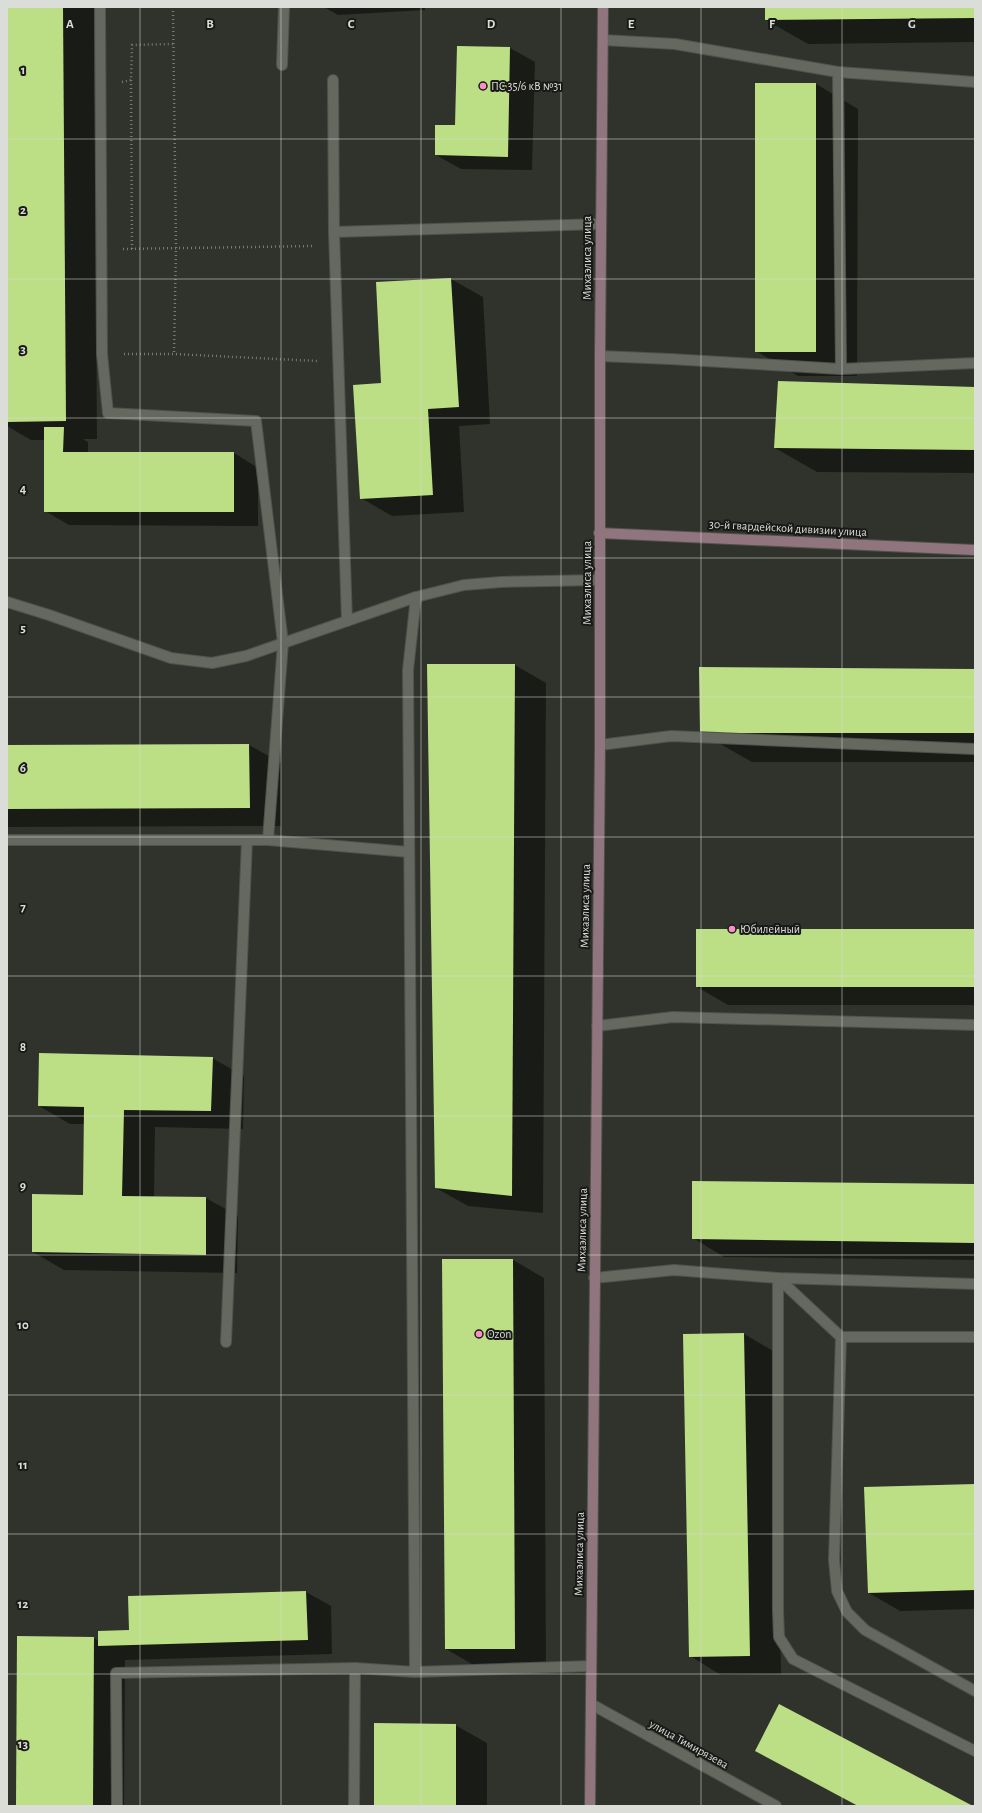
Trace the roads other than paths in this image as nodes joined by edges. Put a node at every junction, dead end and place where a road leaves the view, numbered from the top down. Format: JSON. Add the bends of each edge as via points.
{"nodes":[{"id":1,"x":100,"y":7,"type":"edge"},
{"id":2,"x":284,"y":7,"type":"edge"},
{"id":3,"x":603,"y":7,"type":"edge"},
{"id":4,"x":603,"y":40,"type":"junction"},
{"id":5,"x":282,"y":65,"type":"dead end"},
{"id":6,"x":838,"y":72,"type":"junction"},
{"id":7,"x":333,"y":80,"type":"dead end"},
{"id":8,"x":975,"y":82,"type":"edge"},
{"id":9,"x":601,"y":224,"type":"junction"},
{"id":10,"x":334,"y":232,"type":"junction"},
{"id":11,"x":600,"y":356,"type":"junction"},
{"id":12,"x":975,"y":363,"type":"edge"},
{"id":13,"x":841,"y":370,"type":"junction"},
{"id":14,"x":599,"y":533,"type":"junction"},
{"id":15,"x":975,"y":550,"type":"edge"},
{"id":16,"x":599,"y":580,"type":"junction"},
{"id":17,"x":416,"y":597,"type":"junction"},
{"id":18,"x":7,"y":602,"type":"edge"},
{"id":19,"x":348,"y":621,"type":"junction"},
{"id":20,"x":283,"y":643,"type":"junction"},
{"id":21,"x":600,"y":745,"type":"junction"},
{"id":22,"x":975,"y":749,"type":"edge"},
{"id":23,"x":7,"y":840,"type":"edge"},
{"id":24,"x":247,"y":840,"type":"junction"},
{"id":25,"x":268,"y":840,"type":"junction"},
{"id":26,"x":409,"y":852,"type":"junction"},
{"id":27,"x":975,"y":1025,"type":"edge"},
{"id":28,"x":597,"y":1026,"type":"junction"},
{"id":29,"x":594,"y":1278,"type":"junction"},
{"id":30,"x":778,"y":1278,"type":"junction"},
{"id":31,"x":975,"y":1284,"type":"edge"},
{"id":32,"x":841,"y":1337,"type":"junction"},
{"id":33,"x":975,"y":1337,"type":"edge"},
{"id":34,"x":226,"y":1342,"type":"dead end"},
{"id":35,"x":591,"y":1666,"type":"junction"},
{"id":36,"x":355,"y":1668,"type":"junction"},
{"id":37,"x":416,"y":1672,"type":"junction"},
{"id":38,"x":975,"y":1691,"type":"edge"},
{"id":39,"x":591,"y":1704,"type":"junction"},
{"id":40,"x":975,"y":1751,"type":"edge"},
{"id":41,"x":117,"y":1806,"type":"edge"},
{"id":42,"x":354,"y":1806,"type":"edge"},
{"id":43,"x":590,"y":1806,"type":"edge"},
{"id":44,"x":776,"y":1806,"type":"edge"}],
"edges":[{"from":1,"to":20,"type":"street","via":[[102,354],[108,413],[256,421]]},
{"from":2,"to":5,"type":"street"},
{"from":3,"to":4,"type":"street","name":"Михаэлиса улица"},
{"from":4,"to":6,"type":"street","via":[[676,44]]},
{"from":4,"to":9,"type":"street","name":"Михаэлиса улица"},
{"from":6,"to":8,"type":"street"},
{"from":6,"to":13,"type":"street"},
{"from":7,"to":10,"type":"street"},
{"from":9,"to":10,"type":"street"},
{"from":9,"to":11,"type":"street","name":"Михаэлиса улица"},
{"from":10,"to":19,"type":"street"},
{"from":11,"to":13,"type":"street"},
{"from":11,"to":14,"type":"street","name":"Михаэлиса улица"},
{"from":12,"to":13,"type":"street"},
{"from":14,"to":15,"type":"street","name":"30-й гвардейской дивизии улица"},
{"from":14,"to":16,"type":"street","name":"Михаэлиса улица"},
{"from":16,"to":17,"type":"street","via":[[464,585]]},
{"from":16,"to":21,"type":"street","name":"Михаэлиса улица"},
{"from":17,"to":19,"type":"street"},
{"from":17,"to":26,"type":"street","via":[[408,670]]},
{"from":18,"to":20,"type":"street","via":[[171,658],[212,663],[246,656]]},
{"from":19,"to":20,"type":"street"},
{"from":20,"to":25,"type":"street"},
{"from":21,"to":22,"type":"street","via":[[671,736]]},
{"from":21,"to":28,"type":"street","name":"Михаэлиса улица"},
{"from":23,"to":24,"type":"street"},
{"from":24,"to":25,"type":"street"},
{"from":24,"to":34,"type":"street"},
{"from":25,"to":26,"type":"street"},
{"from":26,"to":37,"type":"street"},
{"from":27,"to":28,"type":"street","via":[[673,1017]]},
{"from":28,"to":29,"type":"street","name":"Михаэлиса улица"},
{"from":29,"to":30,"type":"street","via":[[674,1270]]},
{"from":29,"to":35,"type":"street","name":"Михаэлиса улица"},
{"from":30,"to":31,"type":"street"},
{"from":30,"to":32,"type":"street"},
{"from":30,"to":40,"type":"street","via":[[779,1637],[793,1659]]},
{"from":32,"to":33,"type":"street"},
{"from":32,"to":38,"type":"street","via":[[834,1560],[837,1592],[847,1612],[865,1630]]},
{"from":35,"to":37,"type":"street"},
{"from":35,"to":39,"type":"street","name":"Михаэлиса улица"},
{"from":36,"to":37,"type":"street"},
{"from":36,"to":41,"type":"street","via":[[116,1673]]},
{"from":36,"to":42,"type":"street"},
{"from":39,"to":43,"type":"street","name":"Михаэлиса улица"},
{"from":39,"to":44,"type":"street","name":"улица Тимирязева"}]}
